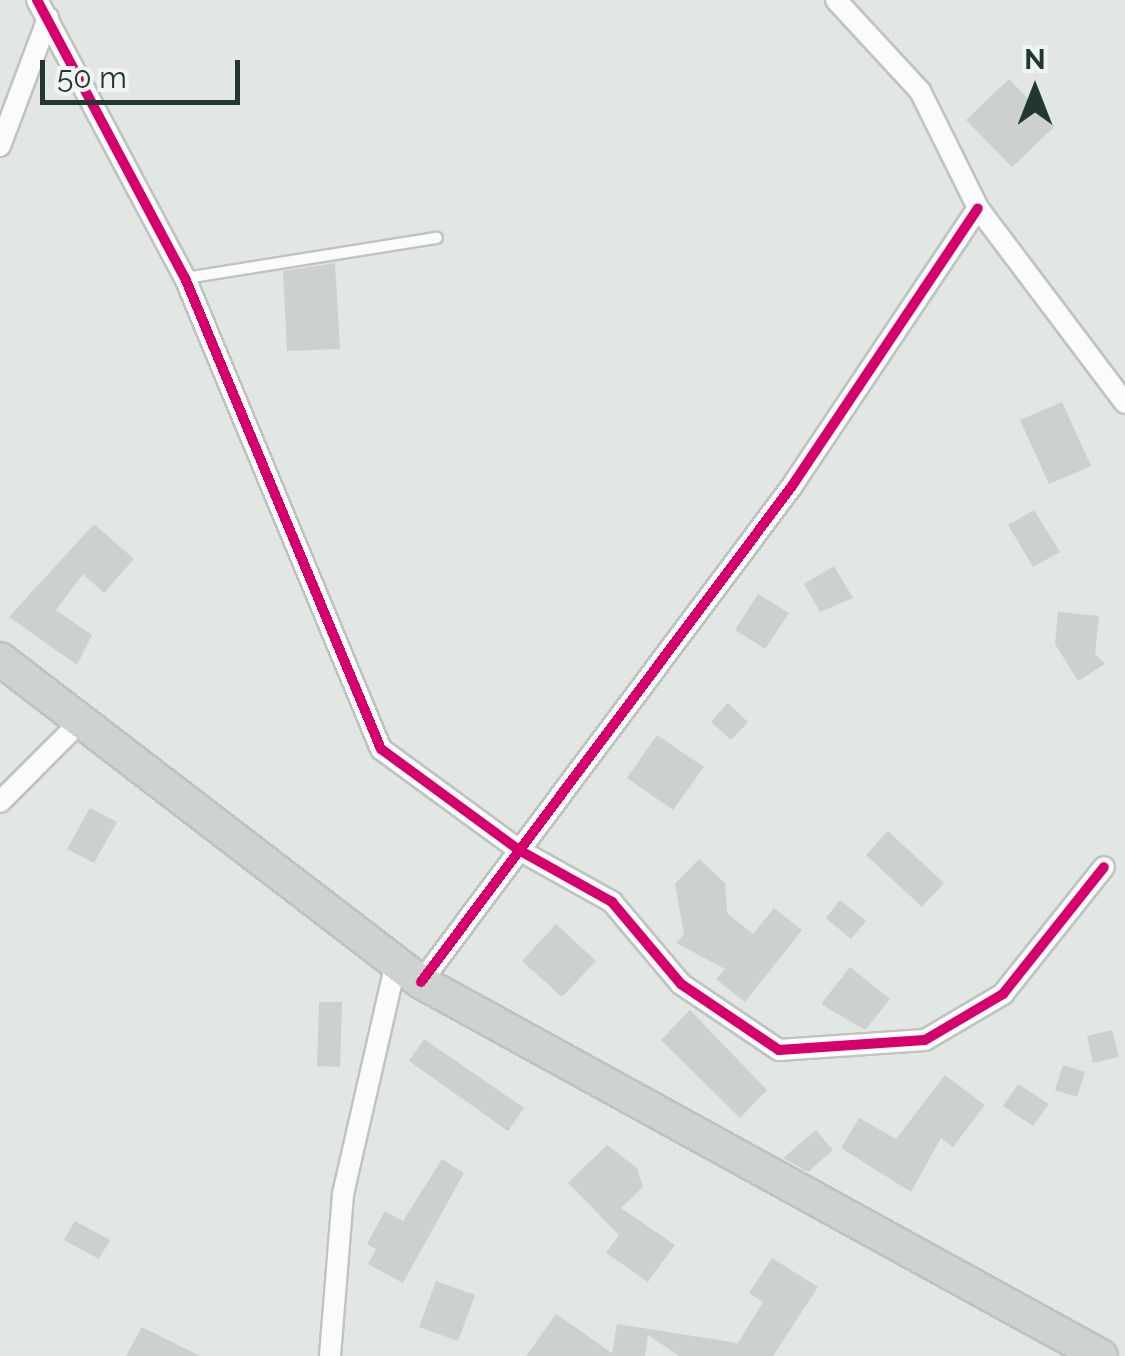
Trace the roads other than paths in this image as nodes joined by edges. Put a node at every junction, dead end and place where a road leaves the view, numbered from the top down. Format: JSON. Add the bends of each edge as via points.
{"nodes":[{"id":1,"x":836,"y":0,"type":"edge"},
{"id":2,"x":43,"y":9,"type":"edge"},
{"id":3,"x":0,"y":146,"type":"edge"},
{"id":4,"x":978,"y":208,"type":"junction"},
{"id":5,"x":437,"y":238,"type":"dead end"},
{"id":6,"x":185,"y":278,"type":"junction"},
{"id":7,"x":1125,"y":403,"type":"edge"},
{"id":8,"x":0,"y":660,"type":"edge"},
{"id":9,"x":80,"y":722,"type":"junction"},
{"id":10,"x":0,"y":802,"type":"edge"},
{"id":11,"x":519,"y":850,"type":"junction"},
{"id":12,"x":1104,"y":868,"type":"dead end"},
{"id":13,"x":408,"y":972,"type":"junction"},
{"id":14,"x":330,"y":1356,"type":"edge"},
{"id":15,"x":1101,"y":1356,"type":"edge"}],
"edges":[{"from":1,"to":4,"type":"street","via":[[920,90]]},
{"from":2,"to":3,"type":"street"},
{"from":2,"to":6,"type":"street"},
{"from":4,"to":7,"type":"street"},
{"from":4,"to":11,"type":"street","via":[[792,486]]},
{"from":5,"to":6,"type":"lane"},
{"from":6,"to":11,"type":"street","via":[[381,749]]},
{"from":8,"to":9,"type":"main road"},
{"from":9,"to":10,"type":"street"},
{"from":9,"to":13,"type":"main road"},
{"from":11,"to":12,"type":"street","via":[[612,902],[681,984],[780,1050],[925,1040],[1003,994]]},
{"from":11,"to":13,"type":"street"},
{"from":13,"to":14,"type":"street","via":[[343,1194]]},
{"from":13,"to":15,"type":"main road"}]}
